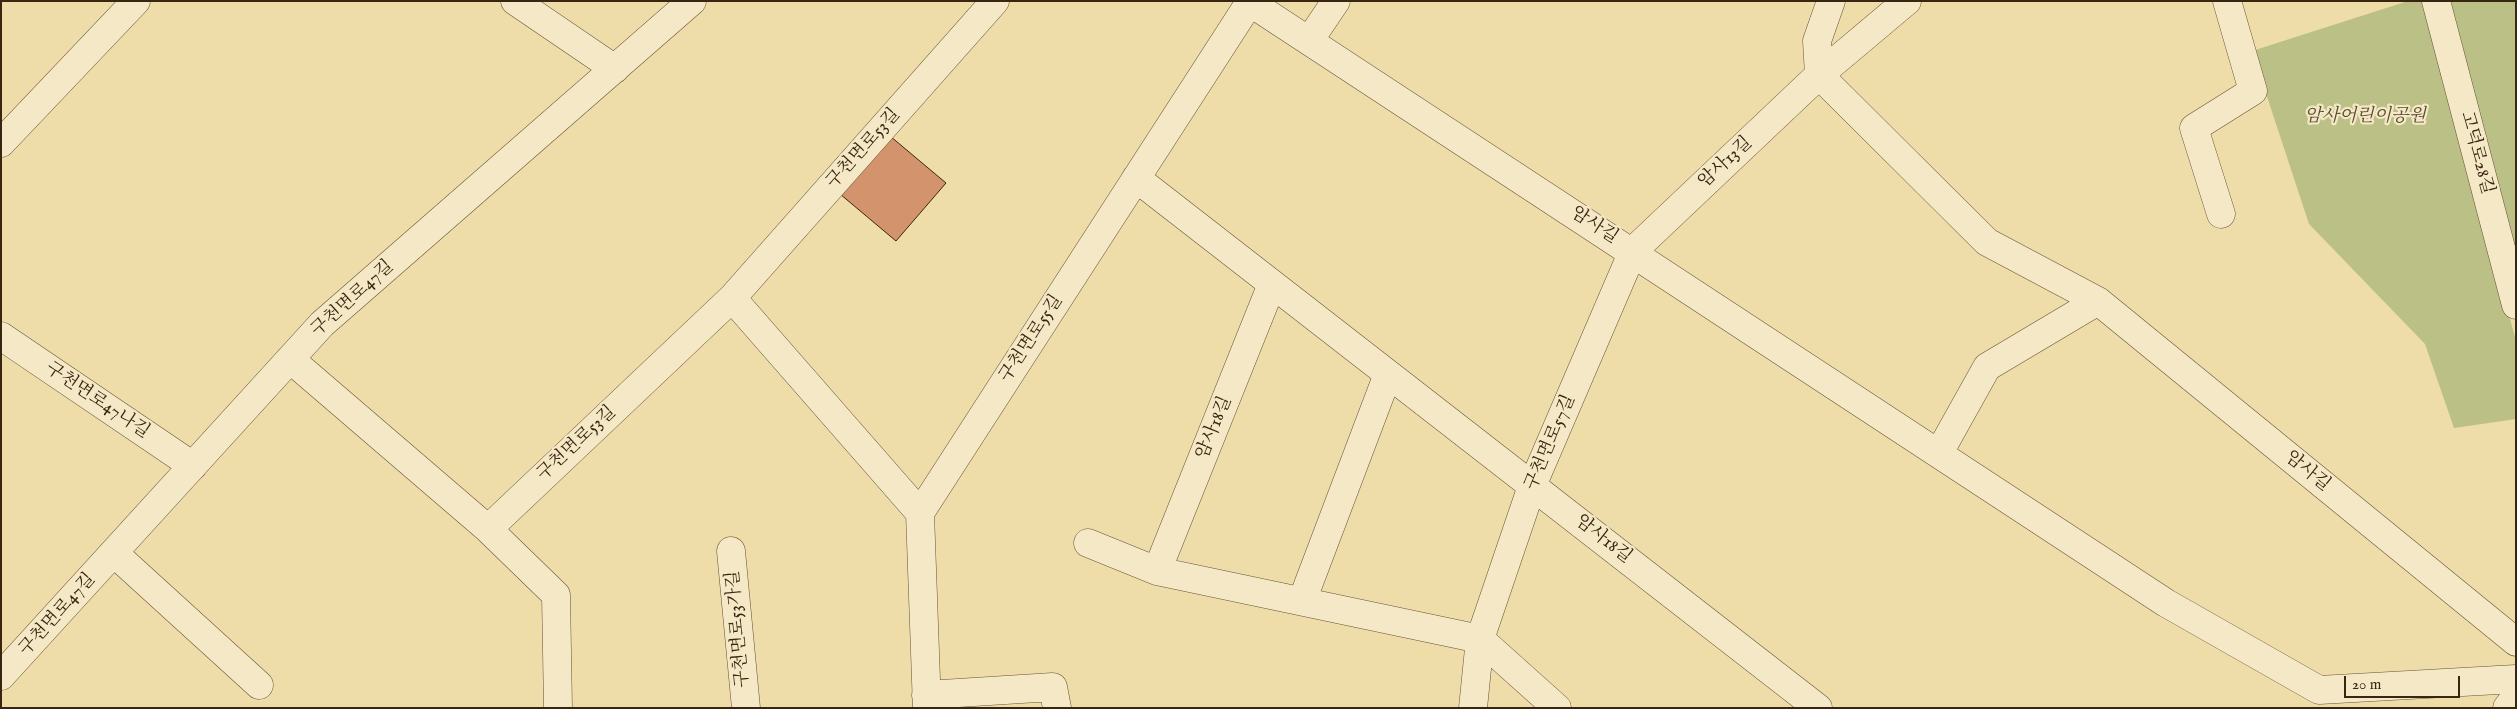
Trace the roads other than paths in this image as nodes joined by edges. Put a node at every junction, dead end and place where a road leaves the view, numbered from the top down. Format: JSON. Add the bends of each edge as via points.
{"nodes":[{"id":1,"x":136,"y":1,"type":"edge"},
{"id":2,"x":515,"y":1,"type":"edge"},
{"id":3,"x":692,"y":1,"type":"edge"},
{"id":4,"x":995,"y":1,"type":"edge"},
{"id":5,"x":1336,"y":1,"type":"edge"},
{"id":6,"x":1831,"y":1,"type":"edge"},
{"id":7,"x":1907,"y":1,"type":"edge"},
{"id":8,"x":2227,"y":1,"type":"edge"},
{"id":9,"x":2436,"y":1,"type":"edge"},
{"id":10,"x":1249,"y":2,"type":"edge"},
{"id":11,"x":1309,"y":41,"type":"junction"},
{"id":12,"x":615,"y":69,"type":"junction"},
{"id":13,"x":1819,"y":75,"type":"junction"},
{"id":14,"x":1,"y":142,"type":"edge"},
{"id":15,"x":1136,"y":178,"type":"junction"},
{"id":16,"x":2222,"y":214,"type":"dead end"},
{"id":17,"x":1633,"y":251,"type":"junction"},
{"id":18,"x":1272,"y":284,"type":"junction"},
{"id":19,"x":732,"y":298,"type":"junction"},
{"id":20,"x":2098,"y":301,"type":"junction"},
{"id":21,"x":2516,"y":305,"type":"edge"},
{"id":22,"x":1,"y":336,"type":"edge"},
{"id":23,"x":290,"y":359,"type":"junction"},
{"id":24,"x":1388,"y":374,"type":"junction"},
{"id":25,"x":1939,"y":453,"type":"junction"},
{"id":26,"x":193,"y":466,"type":"junction"},
{"id":27,"x":1532,"y":486,"type":"junction"},
{"id":28,"x":920,"y":513,"type":"junction"},
{"id":29,"x":488,"y":530,"type":"junction"},
{"id":30,"x":1088,"y":543,"type":"dead end"},
{"id":31,"x":731,"y":551,"type":"dead end"},
{"id":32,"x":114,"y":553,"type":"junction"},
{"id":33,"x":1157,"y":571,"type":"junction"},
{"id":34,"x":1302,"y":601,"type":"junction"},
{"id":35,"x":1480,"y":639,"type":"junction"},
{"id":36,"x":2516,"y":642,"type":"edge"},
{"id":37,"x":1,"y":676,"type":"edge"},
{"id":38,"x":2516,"y":679,"type":"edge"},
{"id":39,"x":259,"y":685,"type":"dead end"},
{"id":40,"x":2516,"y":696,"type":"edge"},
{"id":41,"x":2313,"y":699,"type":"edge"},
{"id":42,"x":926,"y":701,"type":"edge"},
{"id":43,"x":558,"y":708,"type":"edge"},
{"id":44,"x":746,"y":708,"type":"edge"},
{"id":45,"x":1057,"y":708,"type":"edge"},
{"id":46,"x":1473,"y":708,"type":"edge"},
{"id":47,"x":1557,"y":708,"type":"edge"},
{"id":48,"x":1818,"y":708,"type":"edge"},
{"id":49,"x":2507,"y":708,"type":"edge"}],
"edges":[{"from":1,"to":14,"type":"street"},
{"from":2,"to":12,"type":"street"},
{"from":3,"to":12,"type":"street","name":"구천면로47길"},
{"from":4,"to":19,"type":"street","name":"구천면로53길"},
{"from":5,"to":11,"type":"street"},
{"from":6,"to":13,"type":"street","via":[[1817,41]]},
{"from":7,"to":13,"type":"street","name":"암사13길"},
{"from":8,"to":16,"type":"street","via":[[2253,91],[2194,128]]},
{"from":9,"to":21,"type":"street","name":"고덕로28길"},
{"from":10,"to":11,"type":"street","name":"암사길"},
{"from":10,"to":15,"type":"street","name":"구천면로55길"},
{"from":11,"to":17,"type":"street","name":"암사길"},
{"from":12,"to":23,"type":"street","name":"구천면로47길","via":[[322,324]]},
{"from":13,"to":17,"type":"street","name":"암사13길"},
{"from":13,"to":20,"type":"street","name":"암사길","via":[[1987,242]]},
{"from":15,"to":18,"type":"street","name":"암사18길"},
{"from":15,"to":28,"type":"street","name":"구천면로55길"},
{"from":17,"to":25,"type":"street","name":"암사길"},
{"from":17,"to":27,"type":"street","name":"구천면로57길"},
{"from":18,"to":24,"type":"street","name":"암사18길"},
{"from":18,"to":33,"type":"street","name":"암사18길"},
{"from":19,"to":28,"type":"street"},
{"from":19,"to":29,"type":"street","name":"구천면로53길"},
{"from":20,"to":25,"type":"street","via":[[1987,367]]},
{"from":20,"to":36,"type":"street","name":"암사길"},
{"from":22,"to":26,"type":"street","name":"구천면로47나길"},
{"from":23,"to":26,"type":"street","name":"구천면로47길"},
{"from":23,"to":29,"type":"street"},
{"from":24,"to":27,"type":"street","name":"암사18길"},
{"from":24,"to":34,"type":"street"},
{"from":25,"to":41,"type":"street","name":"암사길"},
{"from":26,"to":32,"type":"street","name":"구천면로47길"},
{"from":27,"to":35,"type":"street","name":"구천면로57길"},
{"from":27,"to":48,"type":"street","name":"암사18길"},
{"from":28,"to":42,"type":"street"},
{"from":29,"to":43,"type":"street","via":[[556,595]]},
{"from":30,"to":33,"type":"street"},
{"from":31,"to":44,"type":"street","name":"구천면로53가길"},
{"from":32,"to":37,"type":"street","name":"구천면로47길"},
{"from":32,"to":39,"type":"street"},
{"from":33,"to":34,"type":"street"},
{"from":34,"to":35,"type":"street"},
{"from":35,"to":46,"type":"street","name":"구천면로57길"},
{"from":35,"to":47,"type":"street"},
{"from":38,"to":41,"type":"street","name":"암사길"},
{"from":40,"to":49,"type":"street"},
{"from":42,"to":45,"type":"street","via":[[1053,687]]}]}
